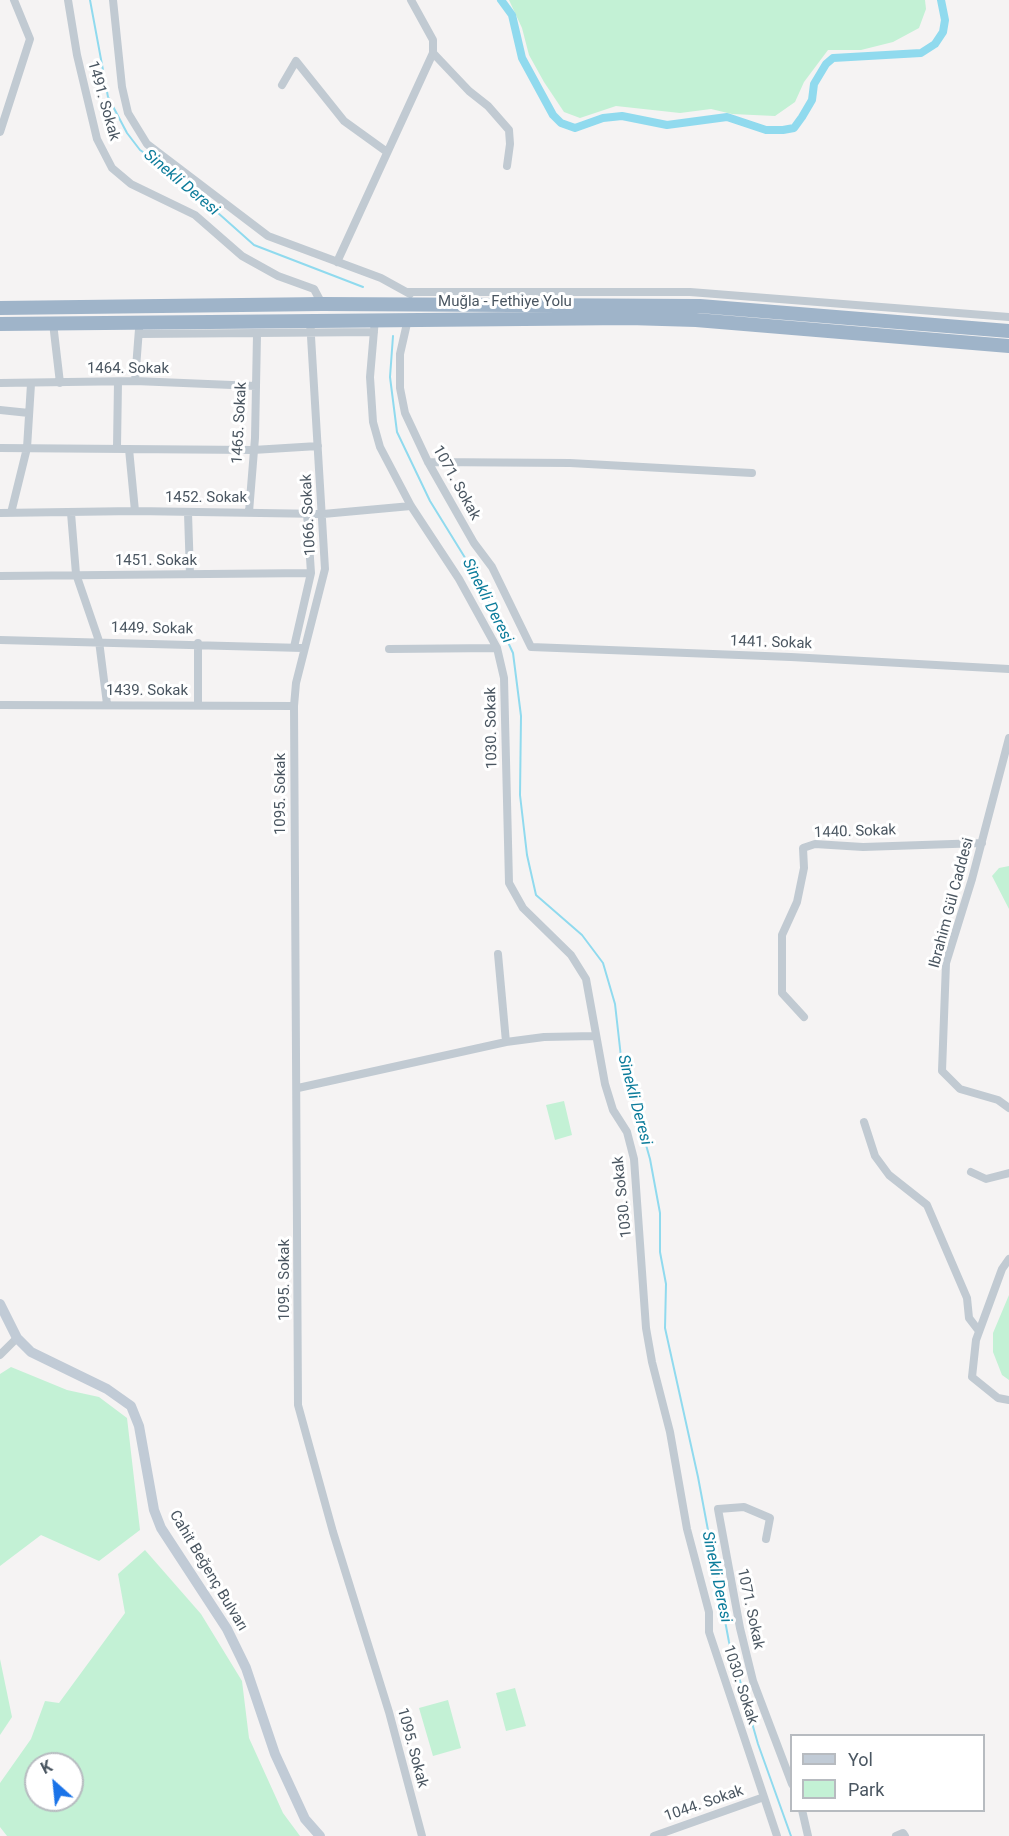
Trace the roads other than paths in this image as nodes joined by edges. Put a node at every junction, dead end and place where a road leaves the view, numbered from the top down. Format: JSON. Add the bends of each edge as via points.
{"nodes":[{"id":1,"x":14,"y":0,"type":"edge"},
{"id":2,"x":68,"y":0,"type":"edge"},
{"id":3,"x":112,"y":0,"type":"edge"},
{"id":4,"x":411,"y":0,"type":"edge"},
{"id":5,"x":434,"y":53,"type":"junction"},
{"id":6,"x":282,"y":85,"type":"dead end"},
{"id":7,"x":0,"y":132,"type":"edge"},
{"id":8,"x":387,"y":152,"type":"junction"},
{"id":9,"x":507,"y":165,"type":"dead end"},
{"id":10,"x":337,"y":262,"type":"junction"},
{"id":11,"x":407,"y":292,"type":"junction"},
{"id":12,"x":579,"y":297,"type":"junction"},
{"id":13,"x":322,"y":304,"type":"junction"},
{"id":14,"x":426,"y":304,"type":"junction"},
{"id":15,"x":0,"y":308,"type":"edge"},
{"id":16,"x":1009,"y":316,"type":"edge"},
{"id":17,"x":408,"y":319,"type":"junction"},
{"id":18,"x":53,"y":323,"type":"junction"},
{"id":19,"x":0,"y":324,"type":"edge"},
{"id":20,"x":374,"y":325,"type":"junction"},
{"id":21,"x":310,"y":326,"type":"junction"},
{"id":22,"x":140,"y":329,"type":"junction"},
{"id":23,"x":1009,"y":331,"type":"edge"},
{"id":24,"x":257,"y":335,"type":"junction"},
{"id":25,"x":1009,"y":346,"type":"edge"},
{"id":26,"x":135,"y":381,"type":"junction"},
{"id":27,"x":118,"y":382,"type":"junction"},
{"id":28,"x":60,"y":383,"type":"junction"},
{"id":29,"x":0,"y":384,"type":"edge"},
{"id":30,"x":31,"y":384,"type":"junction"},
{"id":31,"x":256,"y":386,"type":"junction"},
{"id":32,"x":0,"y":410,"type":"edge"},
{"id":33,"x":29,"y":412,"type":"junction"},
{"id":34,"x":318,"y":446,"type":"junction"},
{"id":35,"x":117,"y":447,"type":"junction"},
{"id":36,"x":0,"y":448,"type":"edge"},
{"id":37,"x":27,"y":448,"type":"junction"},
{"id":38,"x":129,"y":449,"type":"junction"},
{"id":39,"x":253,"y":450,"type":"junction"},
{"id":40,"x":428,"y":462,"type":"junction"},
{"id":41,"x":752,"y":473,"type":"dead end"},
{"id":42,"x":411,"y":506,"type":"junction"},
{"id":43,"x":135,"y":511,"type":"junction"},
{"id":44,"x":249,"y":512,"type":"junction"},
{"id":45,"x":0,"y":513,"type":"edge"},
{"id":46,"x":11,"y":513,"type":"junction"},
{"id":47,"x":71,"y":513,"type":"junction"},
{"id":48,"x":188,"y":513,"type":"junction"},
{"id":49,"x":307,"y":513,"type":"junction"},
{"id":50,"x":323,"y":514,"type":"junction"},
{"id":51,"x":311,"y":573,"type":"junction"},
{"id":52,"x":76,"y":574,"type":"junction"},
{"id":53,"x":190,"y":574,"type":"junction"},
{"id":54,"x":0,"y":576,"type":"edge"},
{"id":55,"x":0,"y":640,"type":"edge"},
{"id":56,"x":99,"y":641,"type":"junction"},
{"id":57,"x":198,"y":643,"type":"junction"},
{"id":58,"x":299,"y":647,"type":"junction"},
{"id":59,"x":531,"y":647,"type":"joint"},
{"id":60,"x":497,"y":648,"type":"junction"},
{"id":61,"x":389,"y":649,"type":"dead end"},
{"id":62,"x":1009,"y":669,"type":"edge"},
{"id":63,"x":107,"y":704,"type":"junction"},
{"id":64,"x":0,"y":705,"type":"edge"},
{"id":65,"x":198,"y":705,"type":"junction"},
{"id":66,"x":294,"y":706,"type":"junction"},
{"id":67,"x":1009,"y":738,"type":"edge"},
{"id":68,"x":981,"y":843,"type":"junction"},
{"id":69,"x":498,"y":954,"type":"dead end"},
{"id":70,"x":804,"y":1017,"type":"dead end"},
{"id":71,"x":595,"y":1036,"type":"junction"},
{"id":72,"x":506,"y":1042,"type":"junction"},
{"id":73,"x":298,"y":1088,"type":"junction"},
{"id":74,"x":1009,"y":1108,"type":"edge"},
{"id":75,"x":864,"y":1122,"type":"dead end"},
{"id":76,"x":971,"y":1172,"type":"dead end"},
{"id":77,"x":1009,"y":1173,"type":"edge"},
{"id":78,"x":1009,"y":1259,"type":"edge"},
{"id":79,"x":0,"y":1304,"type":"edge"},
{"id":80,"x":979,"y":1331,"type":"junction"},
{"id":81,"x":17,"y":1338,"type":"junction"},
{"id":82,"x":0,"y":1355,"type":"edge"},
{"id":83,"x":1009,"y":1400,"type":"edge"},
{"id":84,"x":766,"y":1539,"type":"dead end"},
{"id":85,"x":790,"y":1776,"type":"edge"},
{"id":86,"x":764,"y":1797,"type":"junction"},
{"id":87,"x":802,"y":1812,"type":"edge"},
{"id":88,"x":320,"y":1836,"type":"edge"},
{"id":89,"x":422,"y":1836,"type":"edge"},
{"id":90,"x":654,"y":1836,"type":"edge"},
{"id":91,"x":777,"y":1836,"type":"edge"},
{"id":92,"x":808,"y":1836,"type":"edge"}],
"edges":[{"from":1,"to":7,"type":"street","via":[[30,39]]},
{"from":2,"to":13,"type":"street","name":"1491. Sokak","via":[[97,139],[112,168],[131,184],[195,215],[242,256],[278,276],[314,289]]},
{"from":3,"to":10,"type":"street","via":[[128,113],[147,144],[268,236]]},
{"from":4,"to":5,"type":"street","via":[[433,40]]},
{"from":5,"to":8,"type":"street"},
{"from":5,"to":9,"type":"street","via":[[509,130]]},
{"from":6,"to":8,"type":"street","via":[[296,61],[344,121]]},
{"from":8,"to":10,"type":"street"},
{"from":10,"to":11,"type":"street"},
{"from":11,"to":12,"type":"street"},
{"from":11,"to":14,"type":"street"},
{"from":12,"to":14,"type":"highway","name":"Muğla - Fethiye Yolu"},
{"from":12,"to":16,"type":"street","via":[[690,292]]},
{"from":12,"to":23,"type":"highway","name":"Muğla - Fethiye Yolu"},
{"from":13,"to":14,"type":"highway","name":"Muğla - Fethiye Yolu"},
{"from":13,"to":15,"type":"highway","name":"Muğla - Fethiye Yolu"},
{"from":17,"to":20,"type":"highway","name":"Muğla - Fethiye Yolu"},
{"from":17,"to":25,"type":"highway","name":"Muğla - Fethiye Yolu","via":[[696,320]]},
{"from":17,"to":40,"type":"street","name":"1071. Sokak","via":[[400,354],[400,388],[405,413]]},
{"from":18,"to":19,"type":"highway","name":"Muğla - Fethiye Yolu"},
{"from":18,"to":22,"type":"highway","name":"Muğla - Fethiye Yolu"},
{"from":18,"to":28,"type":"street"},
{"from":20,"to":21,"type":"highway","name":"Muğla - Fethiye Yolu"},
{"from":20,"to":42,"type":"street","name":"1030. Sokak","via":[[370,377],[373,422],[380,447]]},
{"from":21,"to":22,"type":"highway","name":"Muğla - Fethiye Yolu"},
{"from":21,"to":24,"type":"street"},
{"from":21,"to":34,"type":"street","name":"1066. Sokak"},
{"from":22,"to":24,"type":"street"},
{"from":22,"to":26,"type":"street"},
{"from":24,"to":31,"type":"street","name":"1465. Sokak"},
{"from":26,"to":27,"type":"street","name":"1464. Sokak"},
{"from":26,"to":31,"type":"street","name":"1464. Sokak"},
{"from":27,"to":28,"type":"street","name":"1464. Sokak"},
{"from":27,"to":35,"type":"street"},
{"from":28,"to":30,"type":"street","name":"1464. Sokak"},
{"from":29,"to":30,"type":"street","name":"1464. Sokak"},
{"from":30,"to":33,"type":"street"},
{"from":31,"to":39,"type":"street","name":"1465. Sokak"},
{"from":32,"to":33,"type":"street"},
{"from":33,"to":37,"type":"street"},
{"from":34,"to":39,"type":"street"},
{"from":34,"to":50,"type":"street","name":"1066. Sokak"},
{"from":35,"to":37,"type":"street"},
{"from":35,"to":38,"type":"street"},
{"from":36,"to":37,"type":"street"},
{"from":37,"to":46,"type":"street"},
{"from":38,"to":39,"type":"street"},
{"from":38,"to":43,"type":"street"},
{"from":39,"to":44,"type":"street","name":"1465. Sokak"},
{"from":40,"to":41,"type":"street","via":[[570,463]]},
{"from":40,"to":59,"type":"street","name":"1071. Sokak","via":[[492,567]]},
{"from":42,"to":50,"type":"street","name":"1452. Sokak"},
{"from":42,"to":60,"type":"street","name":"1030. Sokak","via":[[459,579]]},
{"from":43,"to":47,"type":"street","name":"1452. Sokak"},
{"from":43,"to":48,"type":"street","name":"1452. Sokak"},
{"from":44,"to":48,"type":"street","name":"1452. Sokak"},
{"from":44,"to":49,"type":"street","name":"1452. Sokak"},
{"from":45,"to":46,"type":"street","name":"1452. Sokak"},
{"from":46,"to":47,"type":"street","name":"1452. Sokak"},
{"from":47,"to":52,"type":"street"},
{"from":48,"to":53,"type":"street"},
{"from":49,"to":50,"type":"street","name":"1452. Sokak"},
{"from":49,"to":51,"type":"street"},
{"from":50,"to":58,"type":"street","name":"1066. Sokak","via":[[325,569]]},
{"from":51,"to":53,"type":"street","name":"1451. Sokak"},
{"from":51,"to":58,"type":"street"},
{"from":52,"to":53,"type":"street","name":"1451. Sokak"},
{"from":52,"to":54,"type":"street","name":"1451. Sokak"},
{"from":52,"to":56,"type":"street"},
{"from":55,"to":56,"type":"street","name":"1449. Sokak"},
{"from":56,"to":57,"type":"street","name":"1449. Sokak"},
{"from":56,"to":63,"type":"street"},
{"from":57,"to":58,"type":"street","name":"1449. Sokak"},
{"from":57,"to":65,"type":"street"},
{"from":58,"to":66,"type":"street","name":"1066. Sokak"},
{"from":59,"to":62,"type":"street","name":"1441. Sokak"},
{"from":60,"to":61,"type":"street"},
{"from":60,"to":71,"type":"street","name":"1030. Sokak","via":[[504,678],[509,883],[523,909],[571,955],[586,979]]},
{"from":63,"to":64,"type":"street","name":"1439. Sokak"},
{"from":63,"to":65,"type":"street","name":"1439. Sokak"},
{"from":65,"to":66,"type":"street","name":"1439. Sokak"},
{"from":66,"to":73,"type":"street","name":"1095. Sokak"},
{"from":67,"to":68,"type":"street","name":"Ibrahim Gül Caddesi"},
{"from":68,"to":70,"type":"street","name":"1440. Sokak","via":[[863,847],[815,844],[803,848],[804,868],[797,902],[782,935],[782,993]]},
{"from":68,"to":74,"type":"street","name":"Ibrahim Gül Caddesi","via":[[946,963],[942,1071],[960,1089],[998,1100]]},
{"from":69,"to":72,"type":"street"},
{"from":71,"to":72,"type":"street"},
{"from":71,"to":86,"type":"street","name":"1030. Sokak","via":[[613,1110],[627,1132],[634,1159],[646,1328],[687,1528],[709,1612],[709,1632]]},
{"from":72,"to":73,"type":"street"},
{"from":73,"to":89,"type":"street","name":"1095. Sokak","via":[[298,1405]]},
{"from":75,"to":80,"type":"street","via":[[875,1156],[889,1175],[927,1205],[967,1298],[969,1318]]},
{"from":76,"to":77,"type":"street","via":[[986,1179]]},
{"from":78,"to":80,"type":"street"},
{"from":79,"to":81,"type":"main road","name":"Cahit Beğenç Bulvarı"},
{"from":80,"to":83,"type":"street","via":[[972,1377],[998,1398]]},
{"from":81,"to":82,"type":"street"},
{"from":81,"to":88,"type":"main road","name":"Cahit Beğenç Bulvarı","via":[[31,1352],[107,1389],[131,1406],[161,1528],[232,1639],[304,1819]]},
{"from":84,"to":85,"type":"street","name":"1071. Sokak","via":[[770,1518],[744,1507],[718,1509],[753,1681]]},
{"from":86,"to":90,"type":"street","name":"1044. Sokak"},
{"from":86,"to":91,"type":"street","name":"1030. Sokak"},
{"from":87,"to":92,"type":"street"}]}
